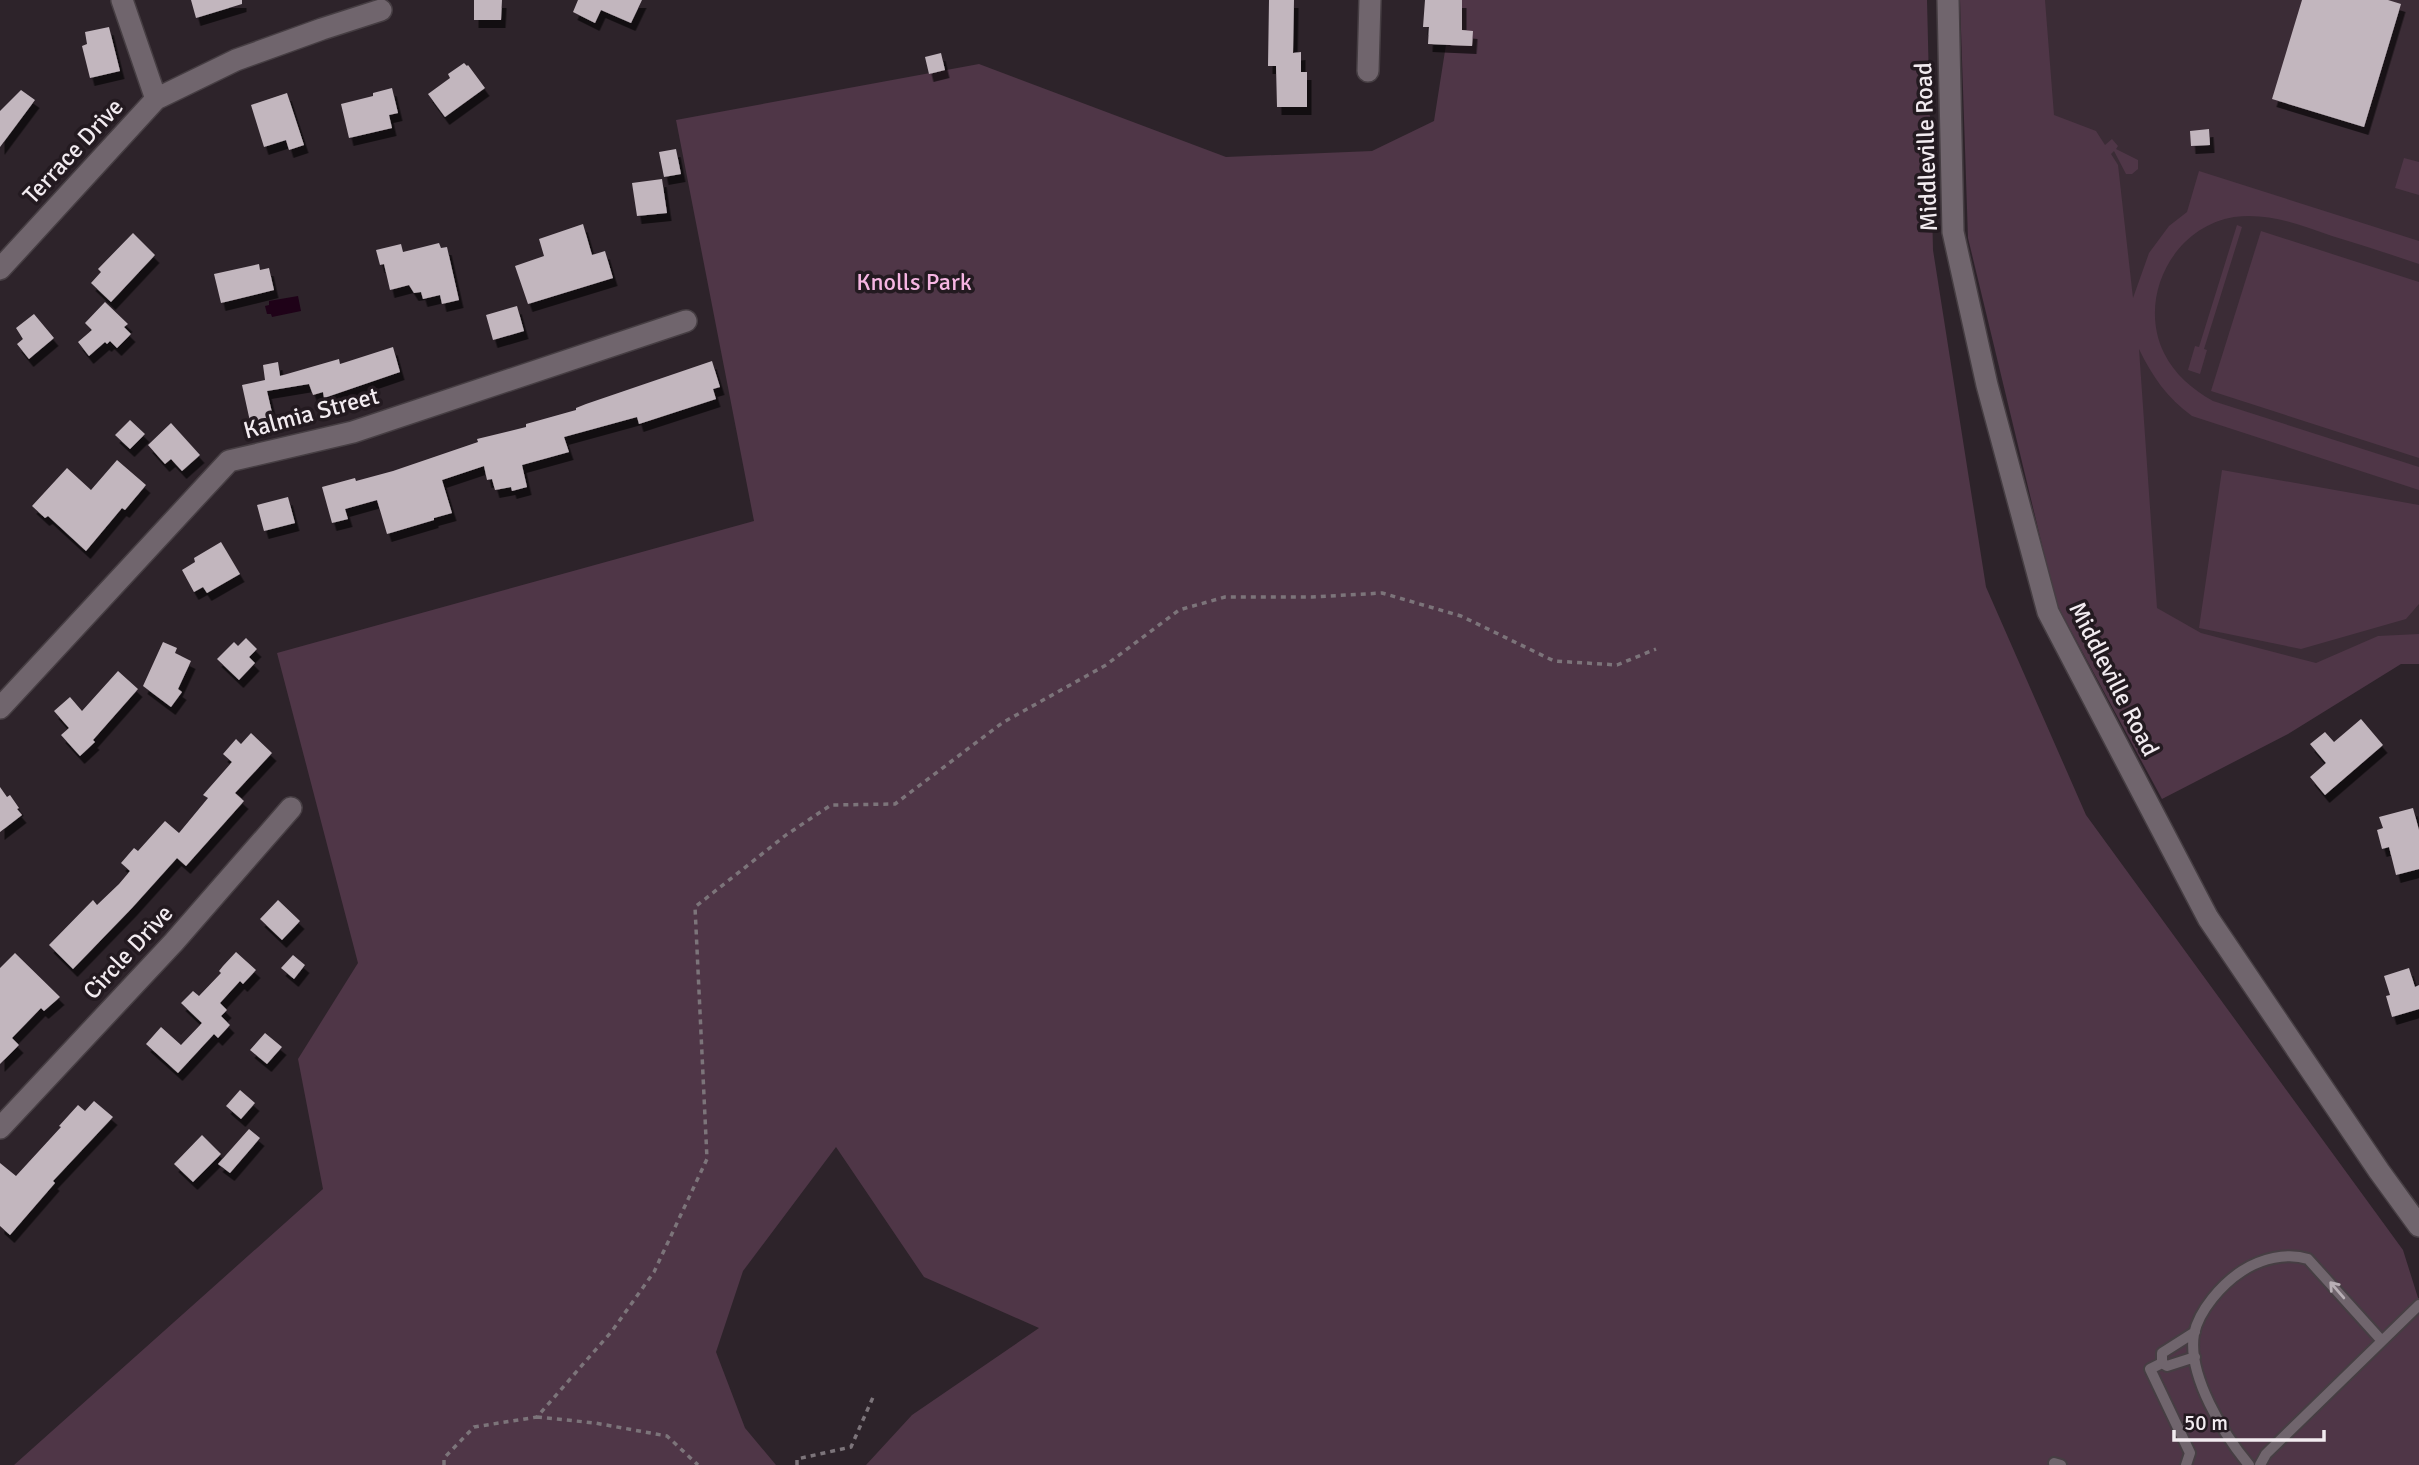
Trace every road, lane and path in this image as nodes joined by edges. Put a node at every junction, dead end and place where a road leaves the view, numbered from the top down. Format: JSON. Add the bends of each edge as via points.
{"nodes":[{"id":1,"x":122,"y":0,"type":"edge"},
{"id":2,"x":1370,"y":0,"type":"edge"},
{"id":3,"x":1948,"y":0,"type":"edge"},
{"id":4,"x":382,"y":10,"type":"dead end"},
{"id":5,"x":1368,"y":71,"type":"dead end"},
{"id":6,"x":156,"y":100,"type":"junction"},
{"id":7,"x":0,"y":269,"type":"edge"},
{"id":8,"x":686,"y":321,"type":"dead end"},
{"id":9,"x":1656,"y":649,"type":"dead end"},
{"id":10,"x":0,"y":708,"type":"edge"},
{"id":11,"x":292,"y":808,"type":"dead end"},
{"id":12,"x":0,"y":1128,"type":"edge"},
{"id":13,"x":2419,"y":1226,"type":"edge"},
{"id":14,"x":2419,"y":1305,"type":"edge"},
{"id":15,"x":2195,"y":1332,"type":"junction"},
{"id":16,"x":2382,"y":1341,"type":"junction"},
{"id":17,"x":2195,"y":1357,"type":"junction"},
{"id":18,"x":2162,"y":1363,"type":"junction"},
{"id":19,"x":874,"y":1395,"type":"dead end"},
{"id":20,"x":537,"y":1417,"type":"junction"},
{"id":21,"x":444,"y":1465,"type":"edge"},
{"id":22,"x":698,"y":1465,"type":"edge"},
{"id":23,"x":797,"y":1465,"type":"edge"},
{"id":24,"x":2186,"y":1465,"type":"edge"},
{"id":25,"x":2249,"y":1465,"type":"edge"},
{"id":26,"x":2260,"y":1465,"type":"edge"}],
"edges":[{"from":1,"to":6,"type":"street"},
{"from":2,"to":5,"type":"street"},
{"from":3,"to":13,"type":"street","name":"Middleville Road","via":[[1953,232],[1987,385],[2048,612],[2208,918]]},
{"from":4,"to":6,"type":"street","via":[[236,60]]},
{"from":6,"to":7,"type":"street","name":"Terrace Drive"},
{"from":8,"to":10,"type":"street","name":"Kalmia Street","via":[[353,432],[229,461]]},
{"from":9,"to":20,"type":"path","via":[[1617,665],[1554,661],[1461,616],[1382,593],[1225,597],[1179,610],[1106,665],[1002,723],[895,804],[831,805],[797,828],[695,906],[707,1159],[654,1272],[612,1331]]},
{"from":11,"to":12,"type":"street","name":"Circle Drive"},
{"from":14,"to":16,"type":"lane"},
{"from":16,"to":15,"type":"lane","one_way":true,"via":[[2312,1261],[2291,1256],[2264,1261],[2233,1278],[2214,1298]]},
{"from":15,"to":17,"type":"lane"},
{"from":15,"to":18,"type":"lane","via":[[2162,1353]]},
{"from":16,"to":26,"type":"lane"},
{"from":17,"to":18,"type":"lane","via":[[2167,1366]]},
{"from":17,"to":25,"type":"lane","via":[[2228,1439]]},
{"from":18,"to":24,"type":"lane","via":[[2150,1369],[2190,1453]]},
{"from":19,"to":23,"type":"path","via":[[851,1447],[797,1460]]},
{"from":20,"to":21,"type":"path","via":[[474,1427],[444,1458]]},
{"from":20,"to":22,"type":"path","via":[[667,1436]]}]}
